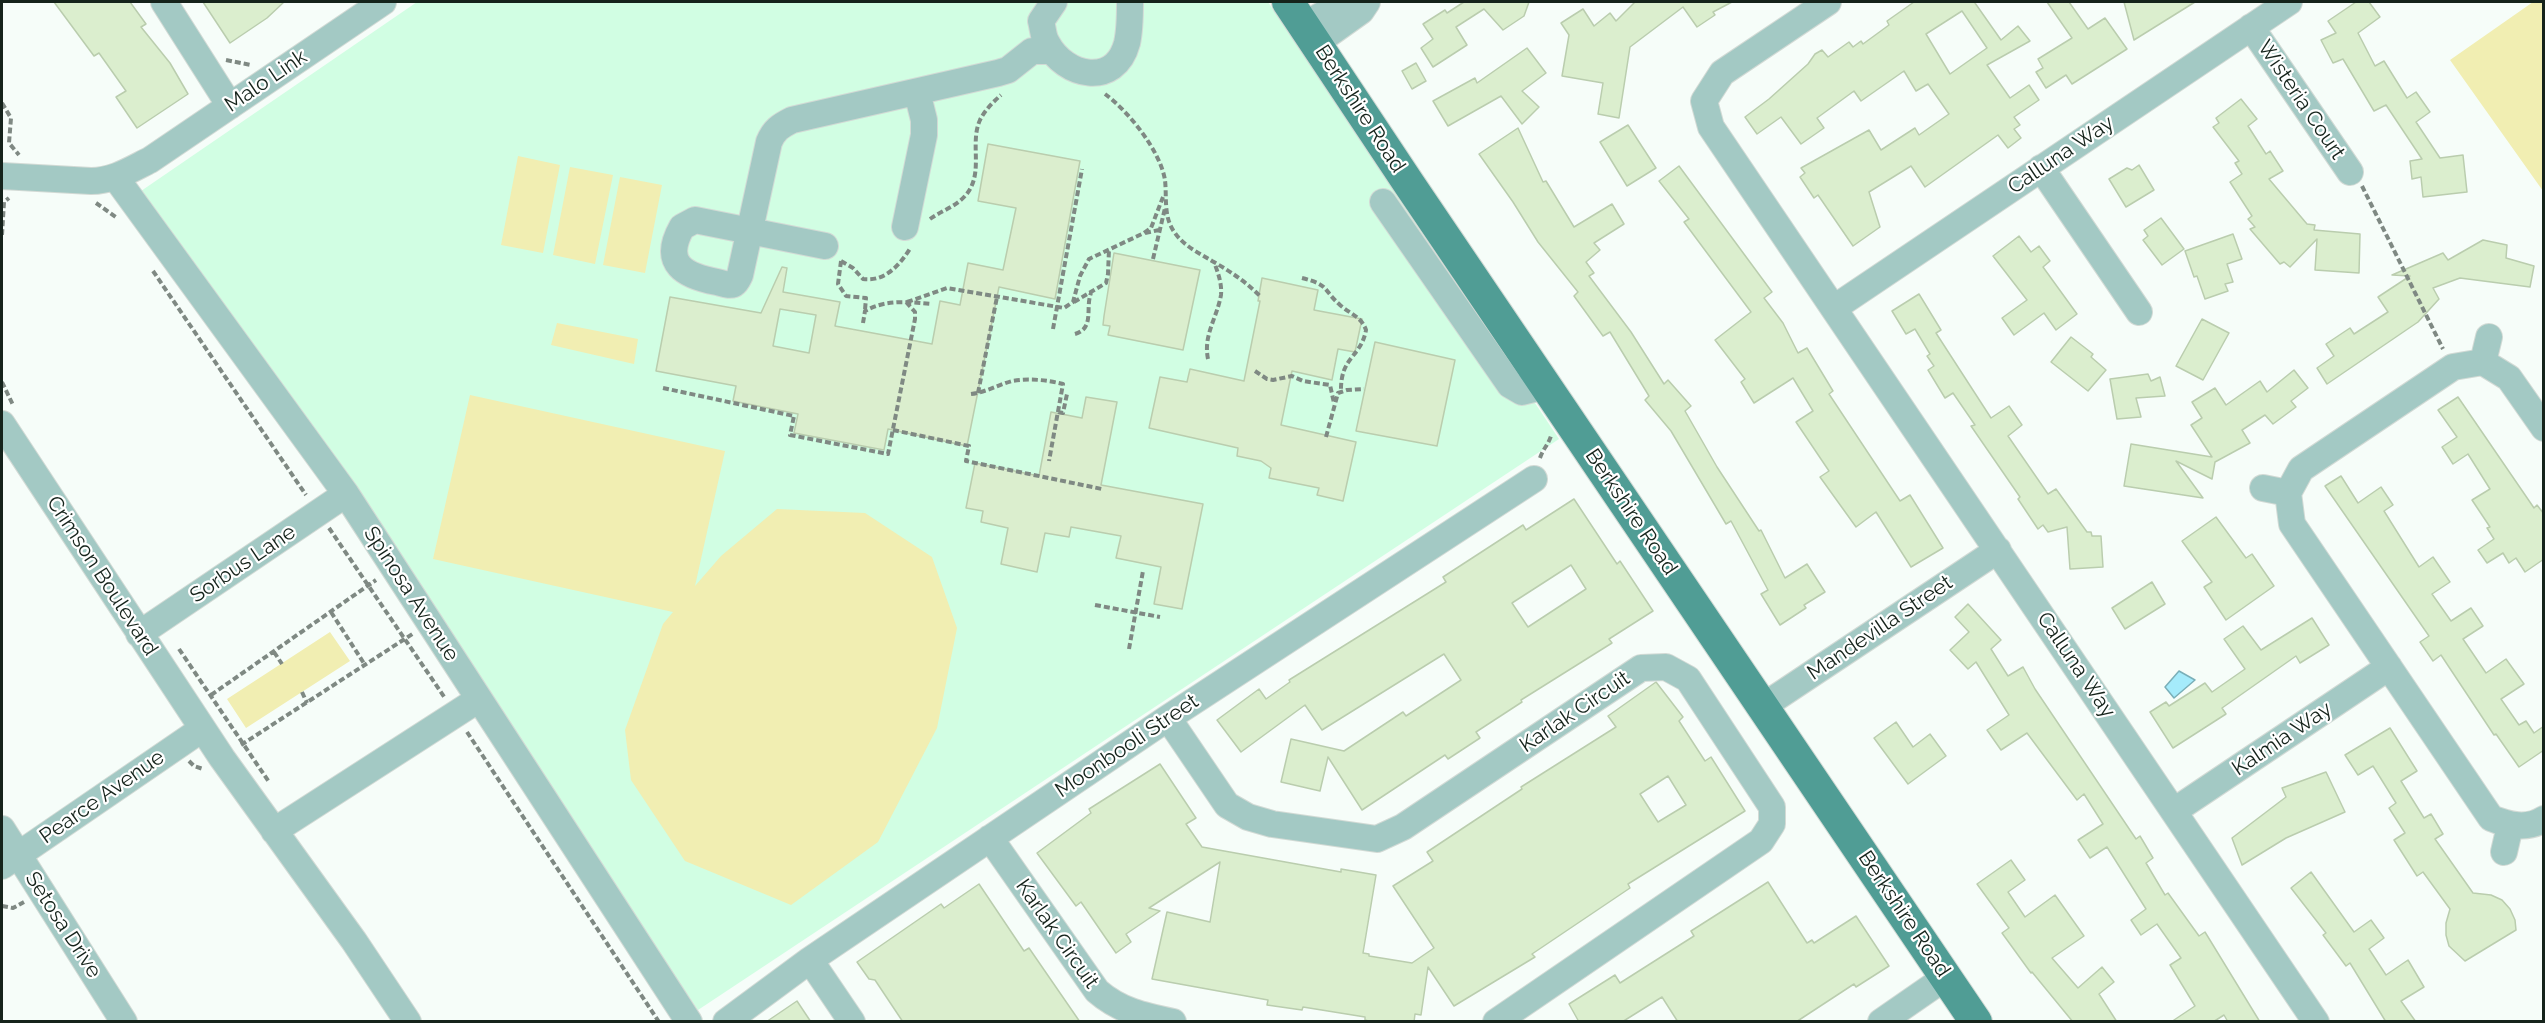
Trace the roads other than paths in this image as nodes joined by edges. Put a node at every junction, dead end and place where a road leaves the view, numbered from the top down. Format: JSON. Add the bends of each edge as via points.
{"nodes":[{"id":1,"x":164,"y":2,"type":"edge"},
{"id":2,"x":383,"y":2,"type":"edge"},
{"id":3,"x":1054,"y":2,"type":"edge"},
{"id":4,"x":1130,"y":2,"type":"edge"},
{"id":5,"x":1272,"y":2,"type":"edge"},
{"id":6,"x":1345,"y":2,"type":"edge"},
{"id":7,"x":1367,"y":2,"type":"edge"},
{"id":8,"x":1828,"y":2,"type":"edge"},
{"id":9,"x":2289,"y":2,"type":"edge"},
{"id":10,"x":1303,"y":23,"type":"edge"},
{"id":11,"x":2251,"y":27,"type":"junction"},
{"id":12,"x":1052,"y":51,"type":"junction"},
{"id":13,"x":917,"y":92,"type":"junction"},
{"id":14,"x":230,"y":106,"type":"junction"},
{"id":15,"x":2,"y":165,"type":"edge"},
{"id":16,"x":2041,"y":168,"type":"junction"},
{"id":17,"x":1400,"y":170,"type":"junction"},
{"id":18,"x":2350,"y":172,"type":"road end"},
{"id":19,"x":60,"y":177,"type":"junction"},
{"id":20,"x":116,"y":178,"type":"junction"},
{"id":21,"x":7,"y":185,"type":"edge"},
{"id":22,"x":1383,"y":202,"type":"dead end"},
{"id":23,"x":916,"y":229,"type":"road end"},
{"id":24,"x":836,"y":253,"type":"road end"},
{"id":25,"x":1834,"y":308,"type":"junction"},
{"id":26,"x":2139,"y":312,"type":"dead end"},
{"id":27,"x":2488,"y":337,"type":"dead end"},
{"id":28,"x":2483,"y":362,"type":"junction"},
{"id":29,"x":1546,"y":387,"type":"junction"},
{"id":30,"x":2,"y":424,"type":"edge"},
{"id":31,"x":2544,"y":428,"type":"edge"},
{"id":32,"x":1534,"y":479,"type":"road end"},
{"id":33,"x":2263,"y":488,"type":"dead end"},
{"id":34,"x":2288,"y":493,"type":"junction"},
{"id":35,"x":346,"y":494,"type":"junction"},
{"id":36,"x":1998,"y":550,"type":"junction"},
{"id":37,"x":140,"y":634,"type":"junction"},
{"id":38,"x":2389,"y":667,"type":"junction"},
{"id":39,"x":479,"y":699,"type":"junction"},
{"id":40,"x":1762,"y":707,"type":"junction"},
{"id":41,"x":1168,"y":718,"type":"junction"},
{"id":42,"x":202,"y":729,"type":"junction"},
{"id":43,"x":2174,"y":811,"type":"junction"},
{"id":44,"x":2544,"y":819,"type":"edge"},
{"id":45,"x":2510,"y":826,"type":"junction"},
{"id":46,"x":2,"y":830,"type":"edge"},
{"id":47,"x":274,"y":831,"type":"junction"},
{"id":48,"x":990,"y":838,"type":"junction"},
{"id":49,"x":2504,"y":852,"type":"dead end"},
{"id":50,"x":10,"y":861,"type":"edge"},
{"id":51,"x":810,"y":960,"type":"junction"},
{"id":52,"x":1946,"y":977,"type":"junction"},
{"id":53,"x":1526,"y":1013,"type":"edge"},
{"id":54,"x":124,"y":1022,"type":"edge"},
{"id":55,"x":408,"y":1022,"type":"edge"},
{"id":56,"x":689,"y":1022,"type":"edge"},
{"id":57,"x":726,"y":1022,"type":"edge"},
{"id":58,"x":852,"y":1022,"type":"edge"},
{"id":59,"x":1173,"y":1022,"type":"edge"},
{"id":60,"x":1496,"y":1022,"type":"edge"},
{"id":61,"x":1881,"y":1022,"type":"edge"},
{"id":62,"x":1976,"y":1022,"type":"edge"},
{"id":63,"x":2316,"y":1022,"type":"edge"}],
"edges":[{"from":1,"to":14,"type":"street"},
{"from":2,"to":14,"type":"street","name":"Malo Link"},
{"from":3,"to":12,"type":"street","via":[[1041,21]]},
{"from":4,"to":12,"type":"street","via":[[1127,45],[1110,69],[1084,74],[1073,70]]},
{"from":5,"to":17,"type":"street","via":[[1389,177]]},
{"from":6,"to":10,"type":"street"},
{"from":7,"to":10,"type":"street","via":[[1361,11]]},
{"from":8,"to":25,"type":"street","name":"Calluna Way","via":[[1722,73],[1704,101],[1712,127]]},
{"from":9,"to":11,"type":"street","name":"Calluna Way"},
{"from":10,"to":17,"type":"main road","name":"Berkshire Road"},
{"from":11,"to":16,"type":"street","name":"Calluna Way"},
{"from":11,"to":18,"type":"street","name":"Wisteria Court"},
{"from":12,"to":13,"type":"street","via":[[1026,54],[1008,70]]},
{"from":13,"to":23,"type":"street","via":[[924,135]]},
{"from":13,"to":24,"type":"street","via":[[792,120],[773,132],[750,230]]},
{"from":14,"to":20,"type":"street","name":"Malo Link"},
{"from":15,"to":19,"type":"street"},
{"from":16,"to":25,"type":"street","name":"Calluna Way"},
{"from":16,"to":26,"type":"street"},
{"from":17,"to":29,"type":"main road","name":"Berkshire Road"},
{"from":19,"to":20,"type":"street","via":[[98,181]]},
{"from":19,"to":21,"type":"street"},
{"from":20,"to":35,"type":"street","name":"Spinosa Avenue"},
{"from":22,"to":29,"type":"street","via":[[1510,385],[1522,392]]},
{"from":25,"to":36,"type":"street","name":"Calluna Way"},
{"from":27,"to":28,"type":"street"},
{"from":28,"to":31,"type":"street","via":[[2509,378]]},
{"from":28,"to":34,"type":"street","via":[[2453,367],[2301,469]]},
{"from":29,"to":40,"type":"main road","name":"Berkshire Road"},
{"from":30,"to":37,"type":"street","name":"Crimson Boulevard"},
{"from":32,"to":41,"type":"street","name":"Moonbooli Street"},
{"from":33,"to":34,"type":"street"},
{"from":34,"to":38,"type":"street","via":[[2292,524]]},
{"from":35,"to":37,"type":"street","name":"Sorbus Lane"},
{"from":35,"to":39,"type":"street","name":"Spinosa Avenue"},
{"from":36,"to":40,"type":"street","name":"Mandevilla Street"},
{"from":36,"to":43,"type":"street","name":"Calluna Way"},
{"from":37,"to":42,"type":"street","name":"Crimson Boulevard"},
{"from":38,"to":43,"type":"street","name":"Kalmia Way"},
{"from":38,"to":45,"type":"street","via":[[2491,818]]},
{"from":39,"to":47,"type":"street"},
{"from":39,"to":56,"type":"street","name":"Spinosa Avenue"},
{"from":40,"to":52,"type":"main road","name":"Berkshire Road"},
{"from":41,"to":48,"type":"street","name":"Moonbooli Street"},
{"from":41,"to":53,"type":"street","name":"Karlak Circuit","via":[[1227,806],[1272,824],[1377,839],[1403,827],[1641,668],[1666,667],[1688,679],[1772,807],[1772,824],[1761,842]]},
{"from":42,"to":47,"type":"street","name":"Crimson Boulevard"},
{"from":42,"to":50,"type":"street","name":"Pearce Avenue"},
{"from":43,"to":63,"type":"street","name":"Calluna Way"},
{"from":44,"to":45,"type":"street","via":[[2536,824]]},
{"from":45,"to":49,"type":"street"},
{"from":46,"to":50,"type":"street","name":"Setosa Drive"},
{"from":47,"to":55,"type":"street","name":"Crimson Boulevard"},
{"from":48,"to":51,"type":"street","name":"Moonbooli Street"},
{"from":48,"to":59,"type":"street","name":"Karlak Circuit","via":[[1097,991],[1110,1003],[1135,1014]]},
{"from":50,"to":54,"type":"street","name":"Setosa Drive","via":[[42,891]]},
{"from":51,"to":57,"type":"street","name":"Moonbooli Street"},
{"from":51,"to":58,"type":"street"},
{"from":52,"to":61,"type":"street"},
{"from":52,"to":62,"type":"main road","name":"Berkshire Road"},
{"from":53,"to":60,"type":"street","name":"Karlak Circuit"}]}
